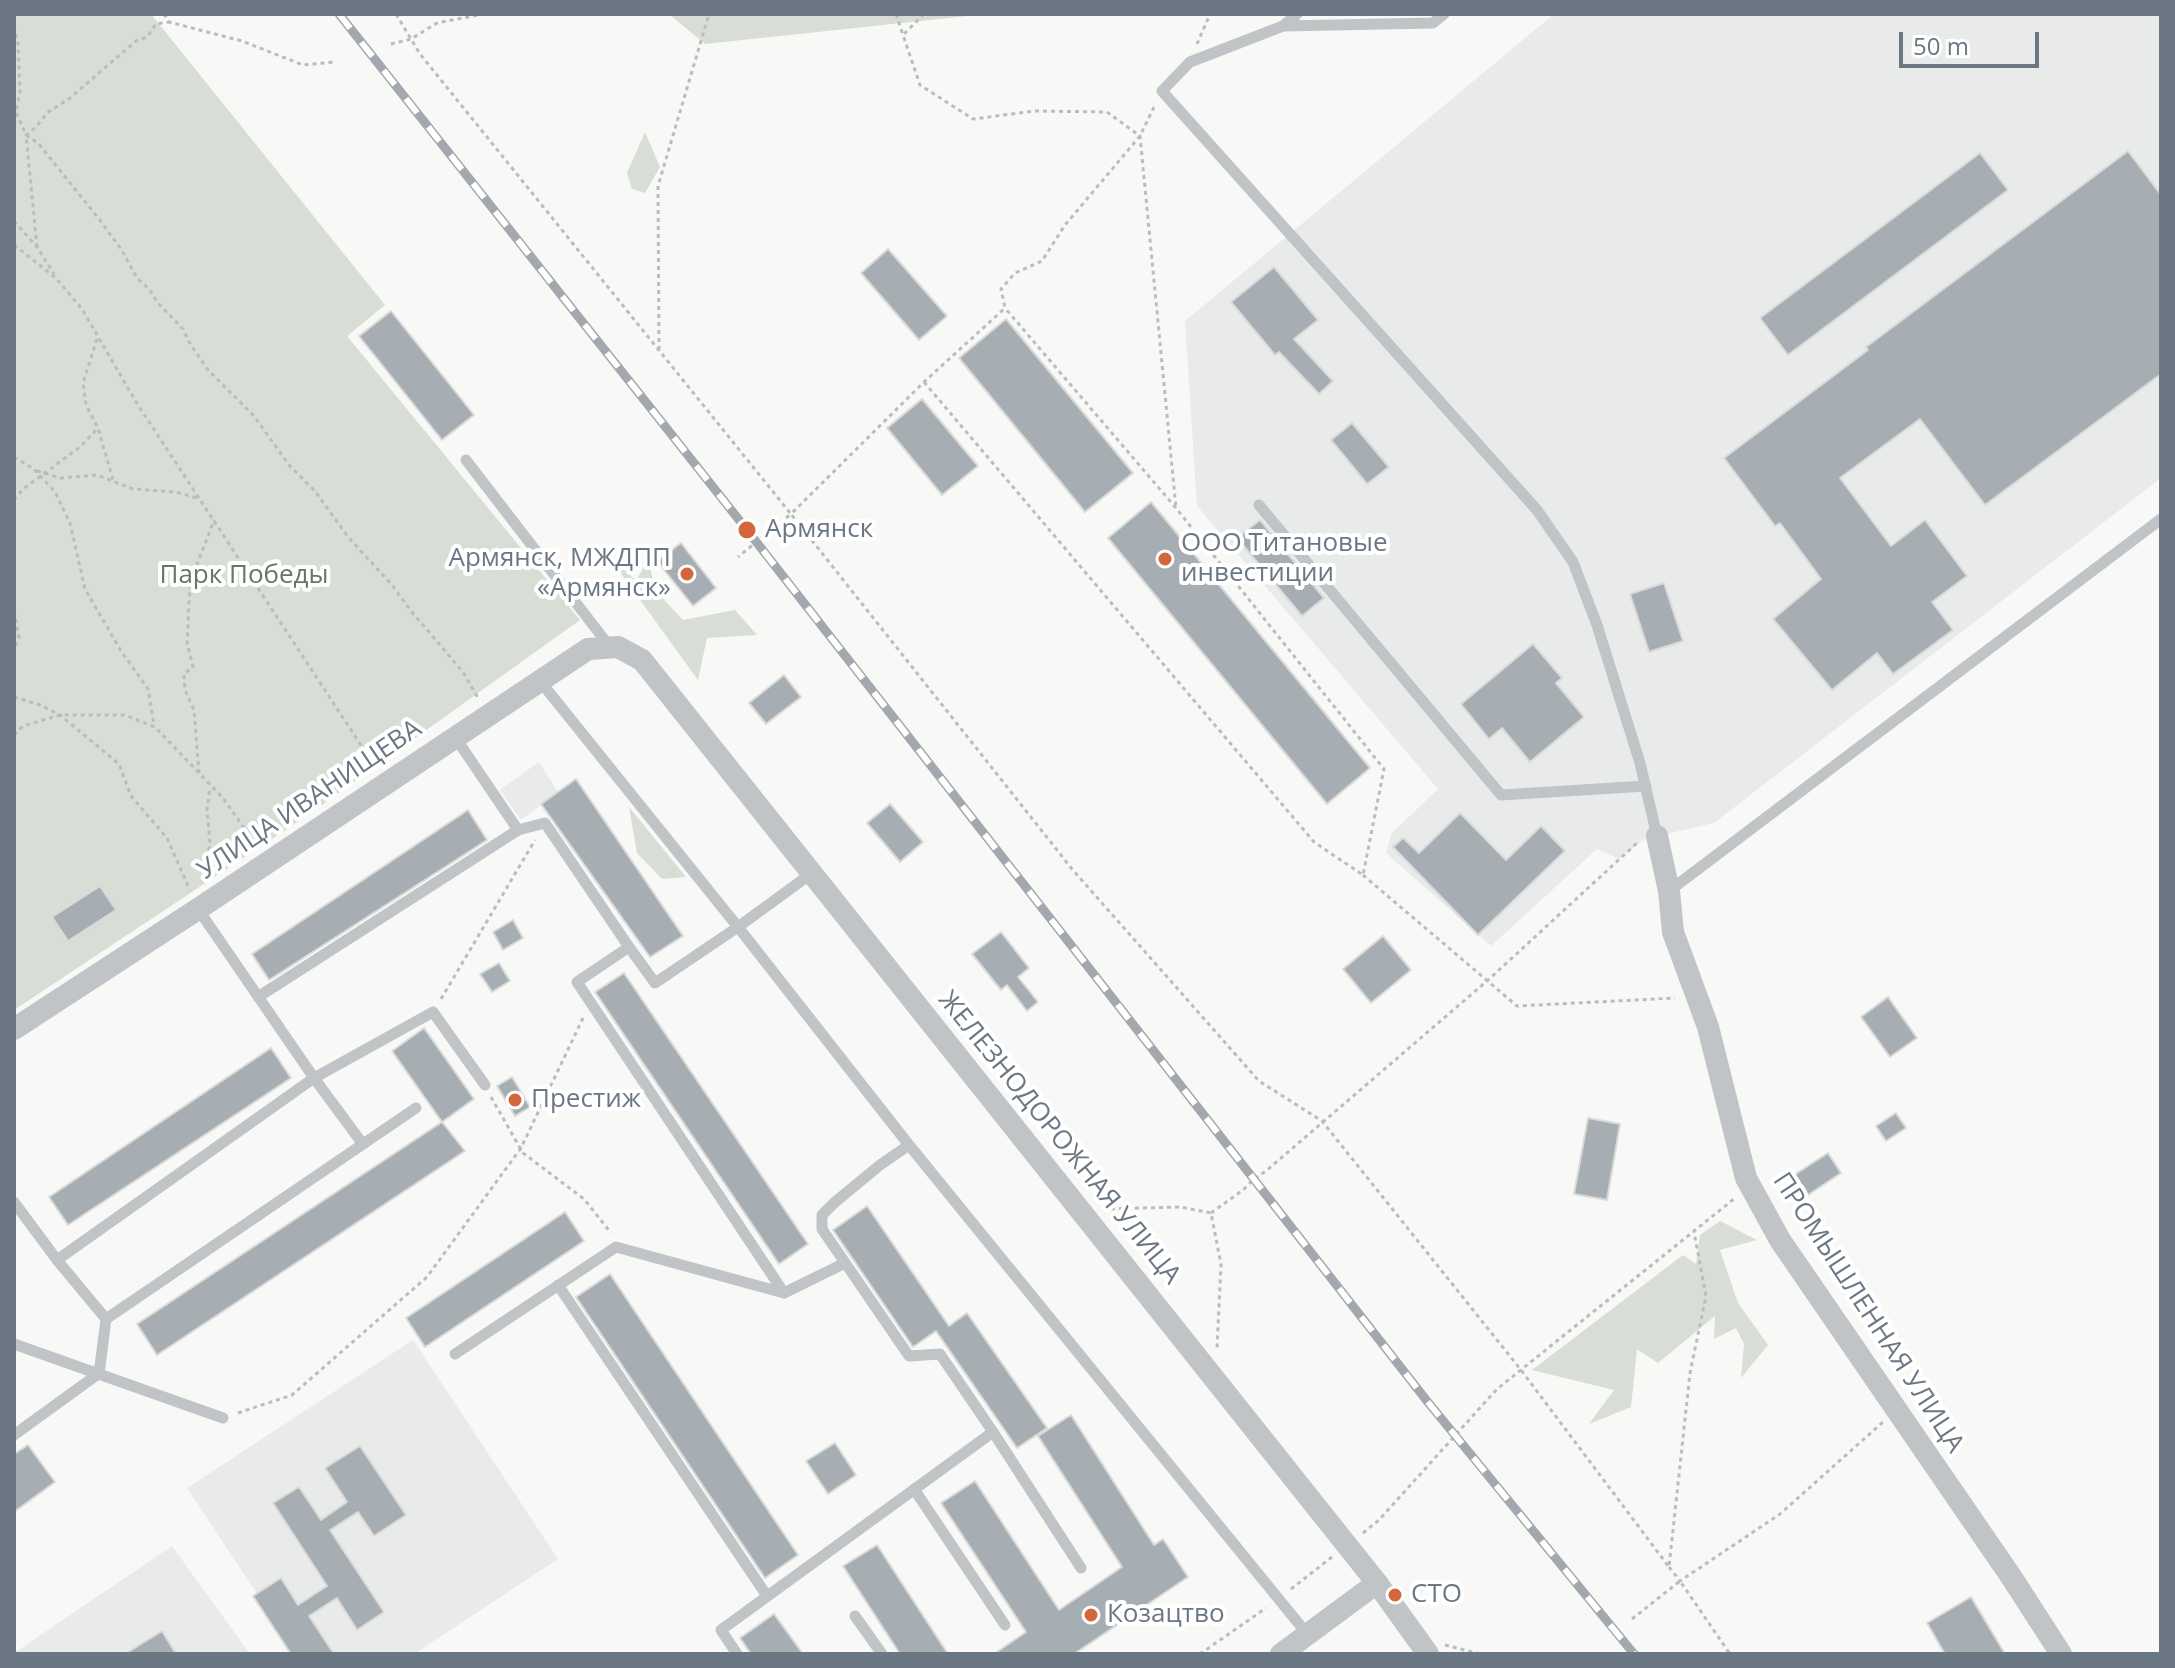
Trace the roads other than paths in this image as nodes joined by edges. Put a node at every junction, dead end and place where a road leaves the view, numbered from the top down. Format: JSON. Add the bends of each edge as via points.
{"nodes":[{"id":1,"x":1297,"y":14,"type":"edge"},
{"id":2,"x":1444,"y":14,"type":"edge"},
{"id":3,"x":1283,"y":26,"type":"junction"},
{"id":4,"x":466,"y":460,"type":"dead end"},
{"id":5,"x":1259,"y":505,"type":"dead end"},
{"id":6,"x":2161,"y":519,"type":"edge"},
{"id":7,"x":610,"y":647,"type":"junction"},
{"id":8,"x":540,"y":681,"type":"junction"},
{"id":9,"x":455,"y":737,"type":"junction"},
{"id":10,"x":1646,"y":786,"type":"junction"},
{"id":11,"x":518,"y":830,"type":"junction"},
{"id":12,"x":1656,"y":831,"type":"joint"},
{"id":13,"x":812,"y":873,"type":"junction"},
{"id":14,"x":1669,"y":891,"type":"junction"},
{"id":15,"x":198,"y":909,"type":"junction"},
{"id":16,"x":738,"y":927,"type":"junction"},
{"id":17,"x":629,"y":947,"type":"junction"},
{"id":18,"x":258,"y":997,"type":"junction"},
{"id":19,"x":14,"y":1029,"type":"edge"},
{"id":20,"x":314,"y":1078,"type":"junction"},
{"id":21,"x":485,"y":1085,"type":"road end"},
{"id":22,"x":416,"y":1108,"type":"dead end"},
{"id":23,"x":362,"y":1143,"type":"junction"},
{"id":24,"x":909,"y":1145,"type":"junction"},
{"id":25,"x":14,"y":1202,"type":"edge"},
{"id":26,"x":57,"y":1260,"type":"junction"},
{"id":27,"x":845,"y":1263,"type":"junction"},
{"id":28,"x":558,"y":1285,"type":"junction"},
{"id":29,"x":784,"y":1293,"type":"junction"},
{"id":30,"x":106,"y":1319,"type":"junction"},
{"id":31,"x":14,"y":1344,"type":"edge"},
{"id":32,"x":455,"y":1354,"type":"dead end"},
{"id":33,"x":99,"y":1374,"type":"junction"},
{"id":34,"x":223,"y":1418,"type":"road end"},
{"id":35,"x":993,"y":1432,"type":"junction"},
{"id":36,"x":14,"y":1435,"type":"edge"},
{"id":37,"x":914,"y":1489,"type":"junction"},
{"id":38,"x":1081,"y":1568,"type":"dead end"},
{"id":39,"x":1377,"y":1583,"type":"junction"},
{"id":40,"x":767,"y":1596,"type":"junction"},
{"id":41,"x":855,"y":1616,"type":"dead end"},
{"id":42,"x":1005,"y":1625,"type":"dead end"},
{"id":43,"x":1308,"y":1635,"type":"junction"},
{"id":44,"x":737,"y":1654,"type":"edge"},
{"id":45,"x":882,"y":1654,"type":"edge"},
{"id":46,"x":1281,"y":1654,"type":"edge"},
{"id":47,"x":1428,"y":1654,"type":"edge"},
{"id":48,"x":2061,"y":1654,"type":"edge"}],
"edges":[{"from":1,"to":3,"type":"lane"},
{"from":2,"to":3,"type":"lane","via":[[1433,23]]},
{"from":3,"to":10,"type":"lane","via":[[1190,62],[1162,91],[1537,510],[1573,562]]},
{"from":4,"to":7,"type":"lane"},
{"from":5,"to":10,"type":"lane","via":[[1501,795]]},
{"from":6,"to":14,"type":"lane"},
{"from":7,"to":8,"type":"street","name":"УЛИЦА ИВАНИЩЕВА","via":[[588,649]]},
{"from":7,"to":13,"type":"street","name":"ЖЕЛЕЗНОДОРОЖНАЯ УЛИЦА","via":[[642,660]]},
{"from":8,"to":9,"type":"street","name":"УЛИЦА ИВАНИЩЕВА"},
{"from":8,"to":16,"type":"lane"},
{"from":9,"to":11,"type":"lane"},
{"from":9,"to":15,"type":"street","name":"УЛИЦА ИВАНИЩЕВА"},
{"from":10,"to":12,"type":"lane"},
{"from":11,"to":17,"type":"lane","via":[[545,823]]},
{"from":11,"to":18,"type":"lane"},
{"from":12,"to":14,"type":"street","name":"ПРОМЫШЛЕННАЯ УЛИЦА"},
{"from":13,"to":16,"type":"lane"},
{"from":13,"to":39,"type":"street","name":"ЖЕЛЕЗНОДОРОЖНАЯ УЛИЦА"},
{"from":14,"to":48,"type":"street","name":"ПРОМЫШЛЕННАЯ УЛИЦА","via":[[1673,932],[1708,1027],[1746,1178],[1780,1240]]},
{"from":15,"to":18,"type":"lane"},
{"from":15,"to":19,"type":"street","name":"УЛИЦА ИВАНИЩЕВА"},
{"from":16,"to":17,"type":"lane","via":[[655,983]]},
{"from":16,"to":24,"type":"lane"},
{"from":17,"to":29,"type":"lane","via":[[577,982]]},
{"from":18,"to":20,"type":"lane"},
{"from":20,"to":21,"type":"lane","via":[[433,1012]]},
{"from":20,"to":23,"type":"lane"},
{"from":20,"to":26,"type":"lane"},
{"from":22,"to":23,"type":"lane"},
{"from":23,"to":30,"type":"lane"},
{"from":24,"to":27,"type":"lane","via":[[822,1215],[822,1229]]},
{"from":24,"to":43,"type":"lane"},
{"from":25,"to":26,"type":"lane"},
{"from":26,"to":30,"type":"lane"},
{"from":27,"to":29,"type":"lane"},
{"from":27,"to":35,"type":"lane","via":[[909,1356],[940,1354]]},
{"from":28,"to":29,"type":"lane","via":[[616,1247]]},
{"from":28,"to":32,"type":"lane"},
{"from":28,"to":40,"type":"lane"},
{"from":30,"to":33,"type":"lane"},
{"from":31,"to":33,"type":"lane"},
{"from":33,"to":34,"type":"lane"},
{"from":33,"to":36,"type":"lane"},
{"from":35,"to":37,"type":"lane"},
{"from":35,"to":38,"type":"lane"},
{"from":37,"to":40,"type":"lane"},
{"from":37,"to":42,"type":"lane"},
{"from":39,"to":43,"type":"street"},
{"from":39,"to":47,"type":"street","name":"ЖЕЛЕЗНОДОРОЖНАЯ УЛИЦА"},
{"from":40,"to":44,"type":"lane","via":[[721,1630]]},
{"from":41,"to":45,"type":"lane"},
{"from":43,"to":46,"type":"street"}]}
